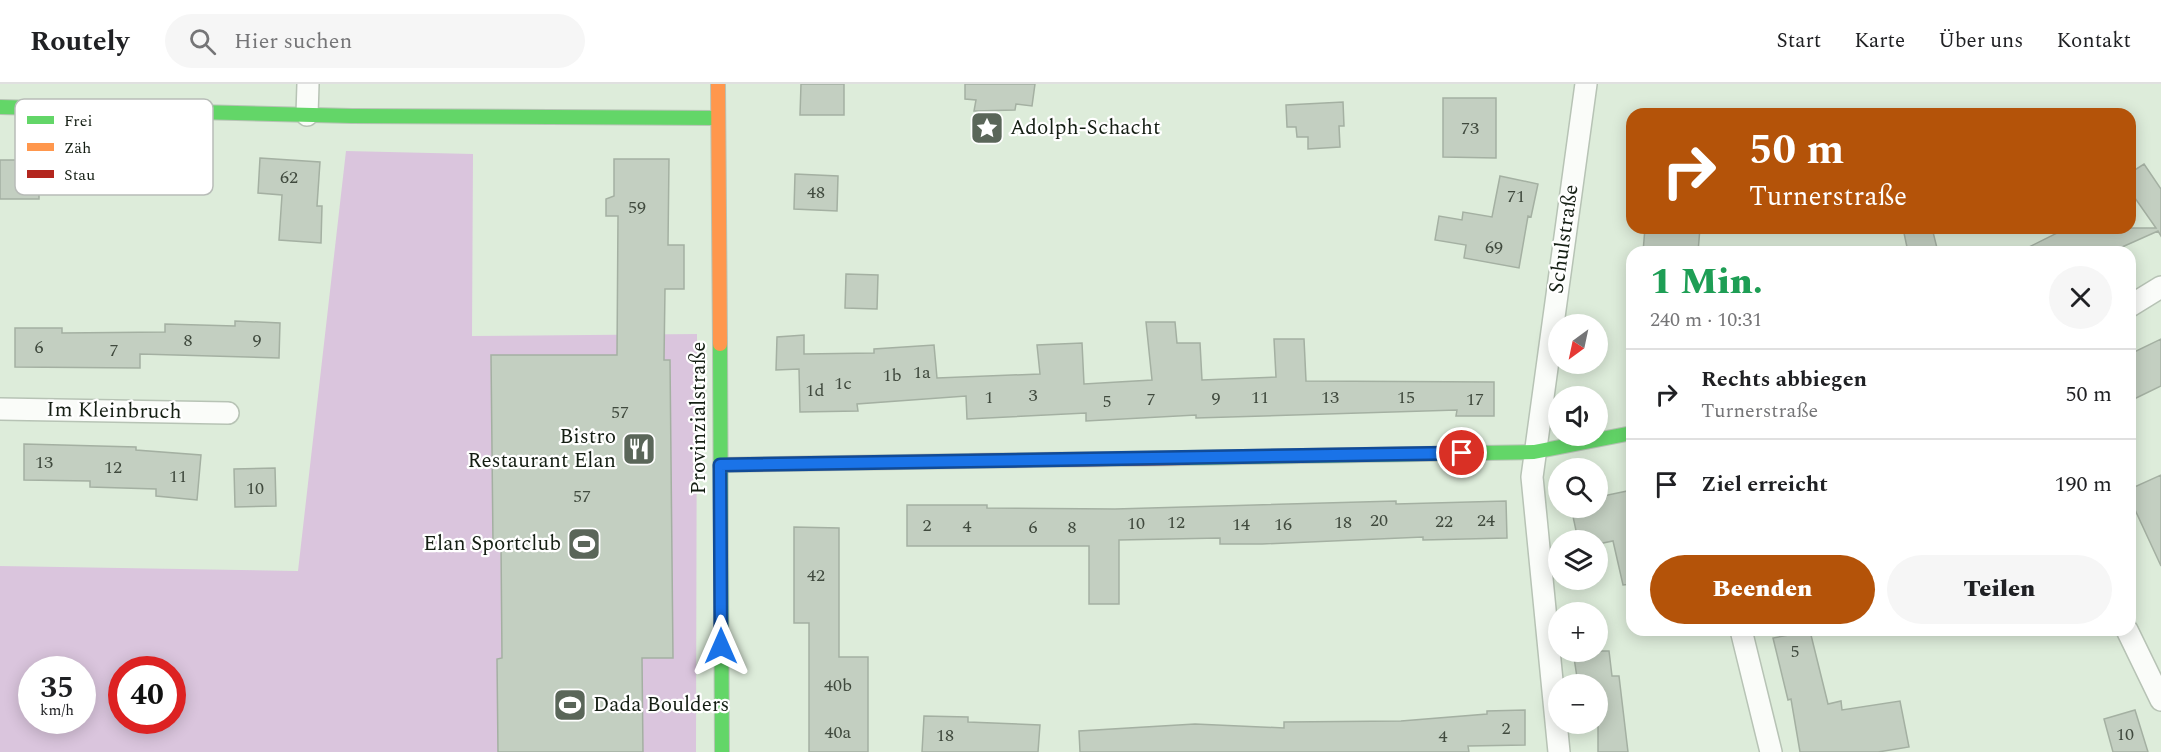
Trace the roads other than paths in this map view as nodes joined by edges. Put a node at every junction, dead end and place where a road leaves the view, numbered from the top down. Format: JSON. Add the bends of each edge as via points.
{"nodes":[{"id":1,"x":308,"y":84,"type":"edge"},
{"id":2,"x":718,"y":84,"type":"edge"},
{"id":3,"x":1586,"y":84,"type":"edge"},
{"id":4,"x":0,"y":107,"type":"edge"},
{"id":5,"x":15,"y":107,"type":"edge"},
{"id":6,"x":213,"y":113,"type":"edge"},
{"id":7,"x":307,"y":115,"type":"junction"},
{"id":8,"x":718,"y":118,"type":"junction"},
{"id":9,"x":2161,"y":287,"type":"edge"},
{"id":10,"x":2136,"y":302,"type":"edge"},
{"id":11,"x":0,"y":409,"type":"edge"},
{"id":12,"x":228,"y":413,"type":"dead end"},
{"id":13,"x":1626,"y":434,"type":"edge"},
{"id":14,"x":1534,"y":452,"type":"junction"},
{"id":15,"x":720,"y":465,"type":"junction"},
{"id":16,"x":1742,"y":636,"type":"edge"},
{"id":17,"x":2130,"y":636,"type":"edge"},
{"id":18,"x":2161,"y":700,"type":"edge"},
{"id":19,"x":722,"y":752,"type":"edge"},
{"id":20,"x":1558,"y":752,"type":"edge"},
{"id":21,"x":1771,"y":752,"type":"edge"}],
"edges":[{"from":1,"to":7,"type":"street"},
{"from":2,"to":8,"type":"street","name":"Provinzialstraße"},
{"from":3,"to":14,"type":"street","name":"Schulstraße"},
{"from":4,"to":5,"type":"street"},
{"from":6,"to":7,"type":"street"},
{"from":7,"to":8,"type":"street"},
{"from":8,"to":15,"type":"street","name":"Provinzialstraße"},
{"from":9,"to":10,"type":"street"},
{"from":11,"to":12,"type":"street","name":"Im Kleinbruch"},
{"from":13,"to":14,"type":"street"},
{"from":14,"to":15,"type":"street"},
{"from":14,"to":20,"type":"street","name":"Schulstraße","via":[[1533,508]]},
{"from":15,"to":19,"type":"street","name":"Provinzialstraße"},
{"from":16,"to":21,"type":"street"},
{"from":17,"to":18,"type":"street"}]}
